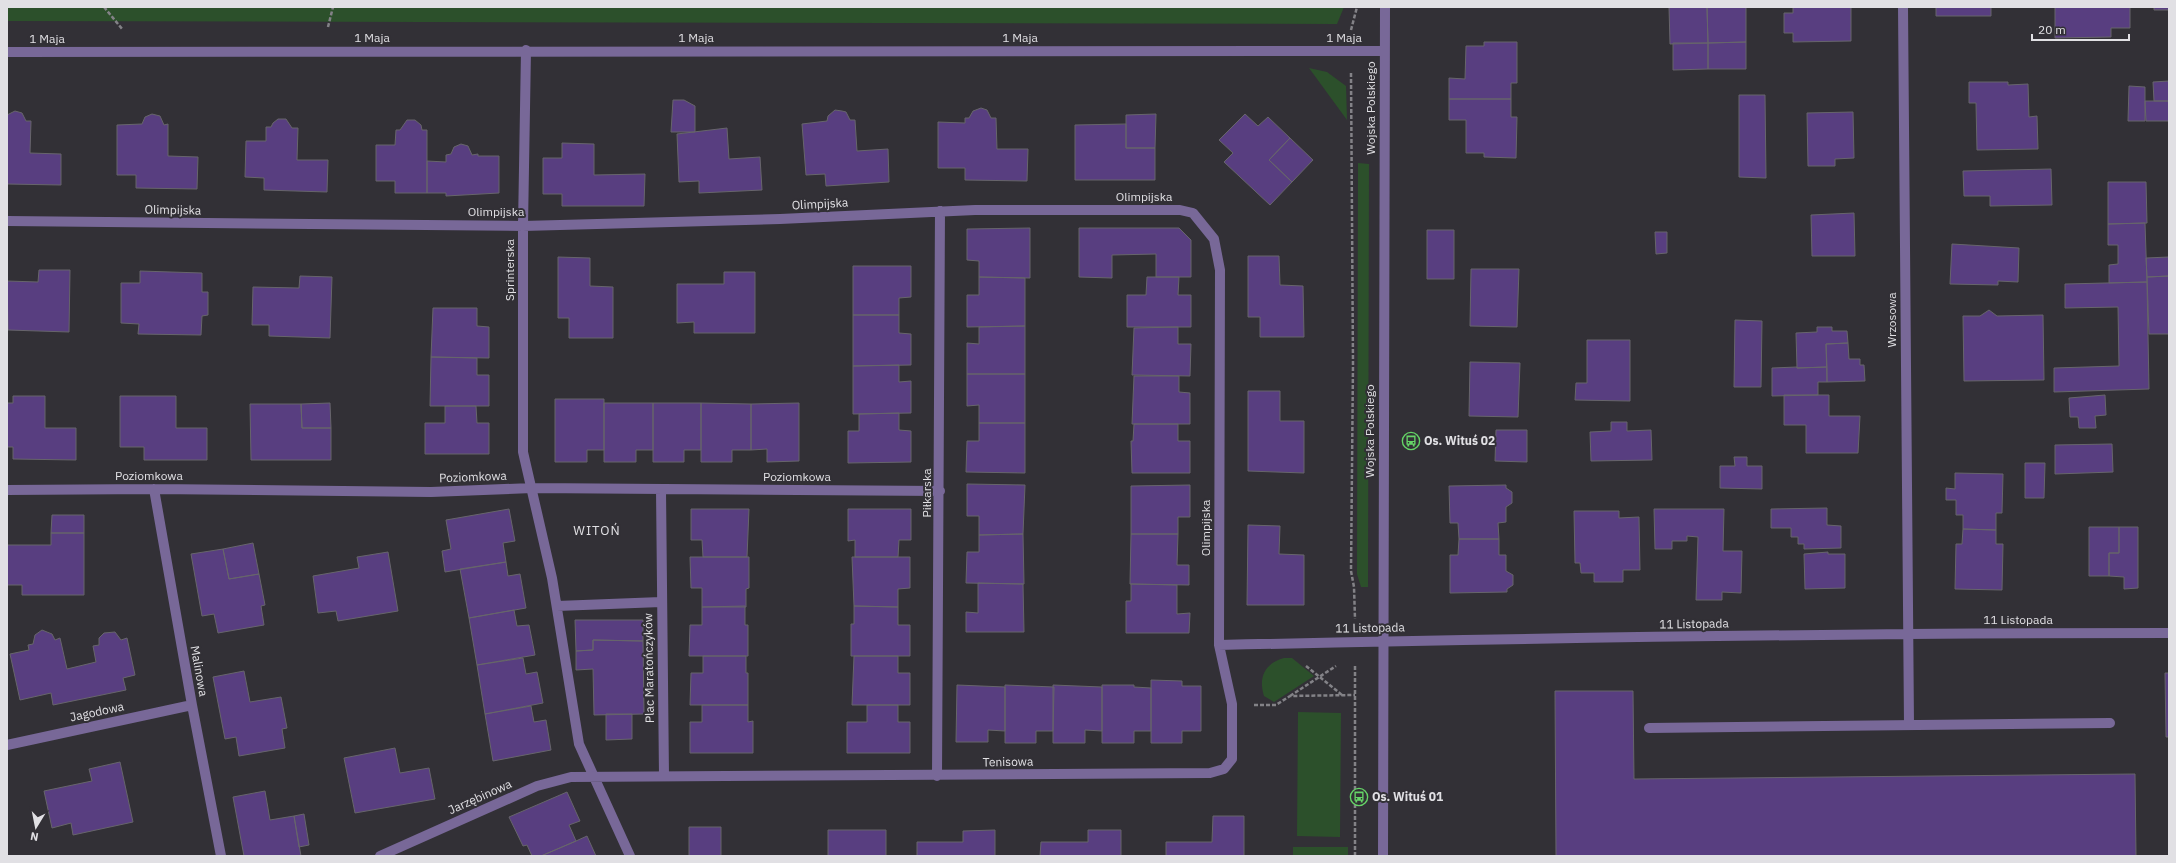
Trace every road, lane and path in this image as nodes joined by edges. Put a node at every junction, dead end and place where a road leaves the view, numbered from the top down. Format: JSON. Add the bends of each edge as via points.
{"nodes":[{"id":1,"x":333,"y":7,"type":"edge"},
{"id":2,"x":1357,"y":7,"type":"edge"},
{"id":3,"x":1384,"y":7,"type":"edge"},
{"id":4,"x":1903,"y":7,"type":"edge"},
{"id":5,"x":328,"y":27,"type":"dead end"},
{"id":6,"x":1351,"y":30,"type":"dead end"},
{"id":7,"x":526,"y":50,"type":"junction"},
{"id":8,"x":1384,"y":51,"type":"junction"},
{"id":9,"x":7,"y":52,"type":"edge"},
{"id":10,"x":1351,"y":76,"type":"dead end"},
{"id":11,"x":940,"y":211,"type":"junction"},
{"id":12,"x":7,"y":221,"type":"edge"},
{"id":13,"x":523,"y":226,"type":"junction"},
{"id":14,"x":532,"y":488,"type":"junction"},
{"id":15,"x":154,"y":489,"type":"junction"},
{"id":16,"x":7,"y":490,"type":"edge"},
{"id":17,"x":661,"y":490,"type":"junction"},
{"id":18,"x":940,"y":491,"type":"junction"},
{"id":19,"x":661,"y":602,"type":"junction"},
{"id":20,"x":557,"y":606,"type":"junction"},
{"id":21,"x":1355,"y":616,"type":"dead end"},
{"id":22,"x":1908,"y":633,"type":"junction"},
{"id":23,"x":2169,"y":633,"type":"edge"},
{"id":24,"x":1383,"y":641,"type":"junction"},
{"id":25,"x":1279,"y":644,"type":"junction"},
{"id":26,"x":1219,"y":645,"type":"junction"},
{"id":27,"x":1355,"y":661,"type":"dead end"},
{"id":28,"x":1337,"y":665,"type":"dead end"},
{"id":29,"x":1319,"y":676,"type":"junction"},
{"id":30,"x":1342,"y":695,"type":"junction"},
{"id":31,"x":1355,"y":695,"type":"junction"},
{"id":32,"x":1290,"y":696,"type":"junction"},
{"id":33,"x":1232,"y":704,"type":"junction"},
{"id":34,"x":192,"y":705,"type":"junction"},
{"id":35,"x":2110,"y":723,"type":"dead end"},
{"id":36,"x":1909,"y":725,"type":"junction"},
{"id":37,"x":1649,"y":728,"type":"dead end"},
{"id":38,"x":7,"y":745,"type":"edge"},
{"id":39,"x":664,"y":776,"type":"junction"},
{"id":40,"x":938,"y":776,"type":"junction"},
{"id":41,"x":594,"y":778,"type":"junction"},
{"id":42,"x":221,"y":856,"type":"edge"},
{"id":43,"x":380,"y":856,"type":"edge"},
{"id":44,"x":630,"y":856,"type":"edge"},
{"id":45,"x":1355,"y":856,"type":"edge"},
{"id":46,"x":1383,"y":856,"type":"edge"}],
"edges":[{"from":1,"to":5,"type":"path"},
{"from":2,"to":6,"type":"path"},
{"from":3,"to":8,"type":"street","name":"Wojska Polskiego"},
{"from":4,"to":22,"type":"street","name":"Wrzosowa"},
{"from":7,"to":8,"type":"street","name":"1 Maja"},
{"from":7,"to":9,"type":"street","name":"1 Maja"},
{"from":7,"to":13,"type":"street","name":"Sprinterska"},
{"from":8,"to":24,"type":"street","name":"Wojska Polskiego"},
{"from":10,"to":21,"type":"path","via":[[1351,571]]},
{"from":11,"to":13,"type":"street","name":"Olimpijska","via":[[780,219]]},
{"from":11,"to":18,"type":"street","name":"Piłkarska"},
{"from":11,"to":26,"type":"street","name":"Olimpijska","via":[[1180,210],[1193,213],[1214,239],[1220,270]]},
{"from":12,"to":13,"type":"street","name":"Olimpijska"},
{"from":13,"to":14,"type":"street","name":"Sprinterska","via":[[523,452]]},
{"from":14,"to":15,"type":"street","name":"Poziomkowa","via":[[432,492]]},
{"from":14,"to":17,"type":"street","name":"Poziomkowa"},
{"from":14,"to":20,"type":"street"},
{"from":15,"to":16,"type":"street","name":"Poziomkowa"},
{"from":15,"to":34,"type":"street","name":"Malinowa"},
{"from":17,"to":18,"type":"street","name":"Poziomkowa"},
{"from":17,"to":19,"type":"street","name":"Plac Maratończyków"},
{"from":18,"to":40,"type":"street","name":"Piłkarska"},
{"from":19,"to":20,"type":"street"},
{"from":19,"to":39,"type":"street","name":"Plac Maratończyków"},
{"from":20,"to":41,"type":"street","via":[[579,744]]},
{"from":22,"to":23,"type":"street","name":"11 Listopada"},
{"from":22,"to":24,"type":"street","name":"11 Listopada"},
{"from":22,"to":36,"type":"street","name":"Wrzosowa"},
{"from":24,"to":25,"type":"street","name":"11 Listopada"},
{"from":24,"to":46,"type":"street","name":"Wojska Polskiego"},
{"from":25,"to":26,"type":"street","name":"11 Listopada"},
{"from":25,"to":29,"type":"path"},
{"from":26,"to":33,"type":"street","name":"Tenisowa"},
{"from":27,"to":31,"type":"path"},
{"from":28,"to":29,"type":"path"},
{"from":29,"to":30,"type":"path"},
{"from":29,"to":32,"type":"path"},
{"from":30,"to":31,"type":"path"},
{"from":30,"to":32,"type":"path"},
{"from":31,"to":45,"type":"path"},
{"from":32,"to":33,"type":"path","via":[[1276,705]]},
{"from":33,"to":40,"type":"street","name":"Tenisowa","via":[[1232,759],[1224,769],[1210,773]]},
{"from":34,"to":38,"type":"street","name":"Jagodowa"},
{"from":34,"to":42,"type":"street","name":"Malinowa"},
{"from":35,"to":36,"type":"street"},
{"from":36,"to":37,"type":"street"},
{"from":39,"to":40,"type":"street","name":"Tenisowa"},
{"from":39,"to":41,"type":"street"},
{"from":41,"to":43,"type":"street","name":"Jarzębinowa","via":[[571,777],[537,786]]},
{"from":41,"to":44,"type":"street"}]}
